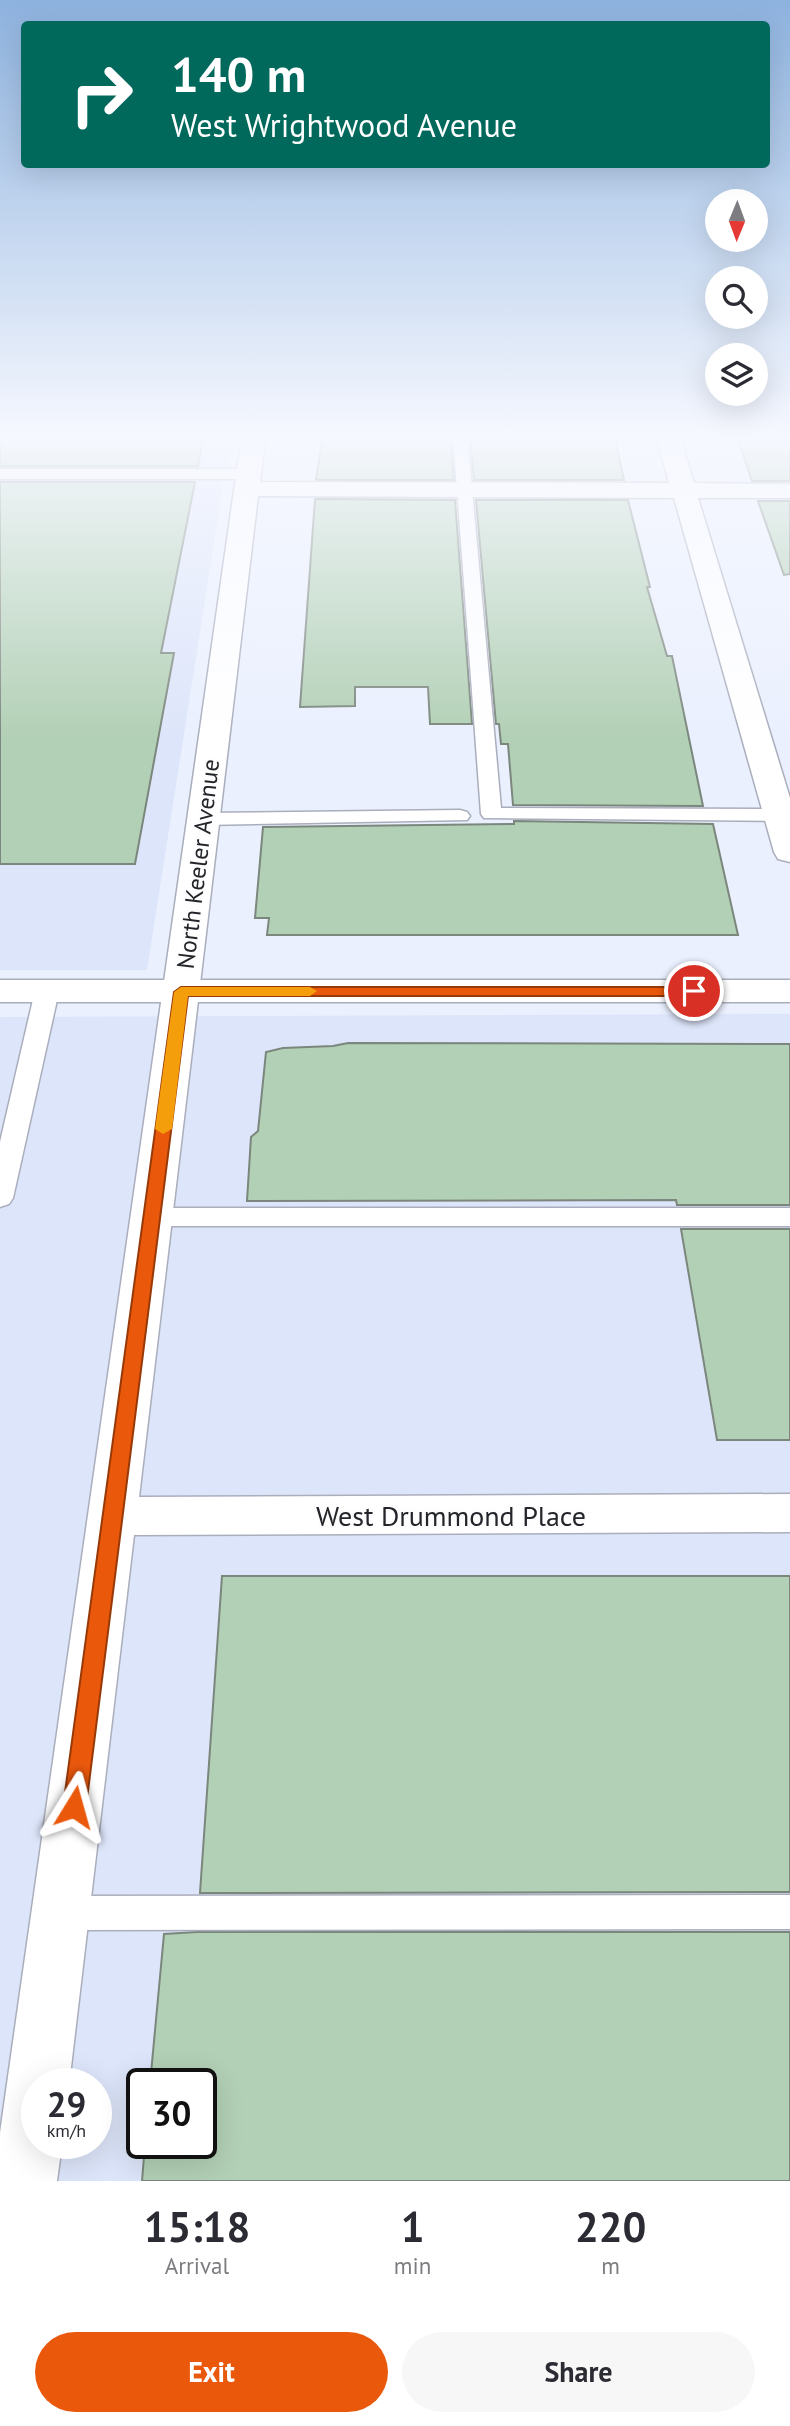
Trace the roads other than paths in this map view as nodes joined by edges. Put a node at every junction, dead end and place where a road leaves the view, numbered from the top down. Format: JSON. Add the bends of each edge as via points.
{"nodes":[{"id":1,"x":241,"y":536,"type":"edge"},
{"id":2,"x":469,"y":536,"type":"edge"},
{"id":3,"x":698,"y":536,"type":"edge"},
{"id":4,"x":785,"y":815,"type":"edge"},
{"id":5,"x":460,"y":816,"type":"dead end"},
{"id":6,"x":204,"y":819,"type":"junction"},
{"id":7,"x":790,"y":852,"type":"edge"},
{"id":8,"x":47,"y":991,"type":"junction"},
{"id":9,"x":790,"y":991,"type":"edge"},
{"id":10,"x":0,"y":992,"type":"edge"},
{"id":11,"x":181,"y":992,"type":"junction"},
{"id":12,"x":0,"y":1198,"type":"edge"},
{"id":13,"x":152,"y":1217,"type":"junction"},
{"id":14,"x":790,"y":1217,"type":"edge"},
{"id":15,"x":790,"y":1513,"type":"edge"},
{"id":16,"x":113,"y":1516,"type":"junction"},
{"id":17,"x":790,"y":1912,"type":"edge"},
{"id":18,"x":60,"y":1913,"type":"junction"},
{"id":19,"x":40,"y":2068,"type":"edge"},
{"id":20,"x":28,"y":2159,"type":"edge"},
{"id":21,"x":25,"y":2181,"type":"edge"}],
"edges":[{"from":1,"to":6,"type":"street","name":"North Keeler Avenue"},
{"from":2,"to":4,"type":"lane","via":[[491,814]]},
{"from":3,"to":4,"type":"street"},
{"from":4,"to":7,"type":"street"},
{"from":5,"to":6,"type":"lane"},
{"from":6,"to":11,"type":"street","name":"North Keeler Avenue"},
{"from":8,"to":10,"type":"street"},
{"from":8,"to":11,"type":"street"},
{"from":8,"to":12,"type":"lane"},
{"from":9,"to":11,"type":"street"},
{"from":11,"to":13,"type":"street","name":"North Keeler Avenue"},
{"from":13,"to":14,"type":"lane"},
{"from":13,"to":16,"type":"street","name":"North Keeler Avenue"},
{"from":15,"to":16,"type":"street","name":"West Drummond Place"},
{"from":16,"to":18,"type":"street","name":"North Keeler Avenue"},
{"from":17,"to":18,"type":"lane"},
{"from":18,"to":19,"type":"street","name":"North Keeler Avenue"},
{"from":20,"to":21,"type":"street"}]}
